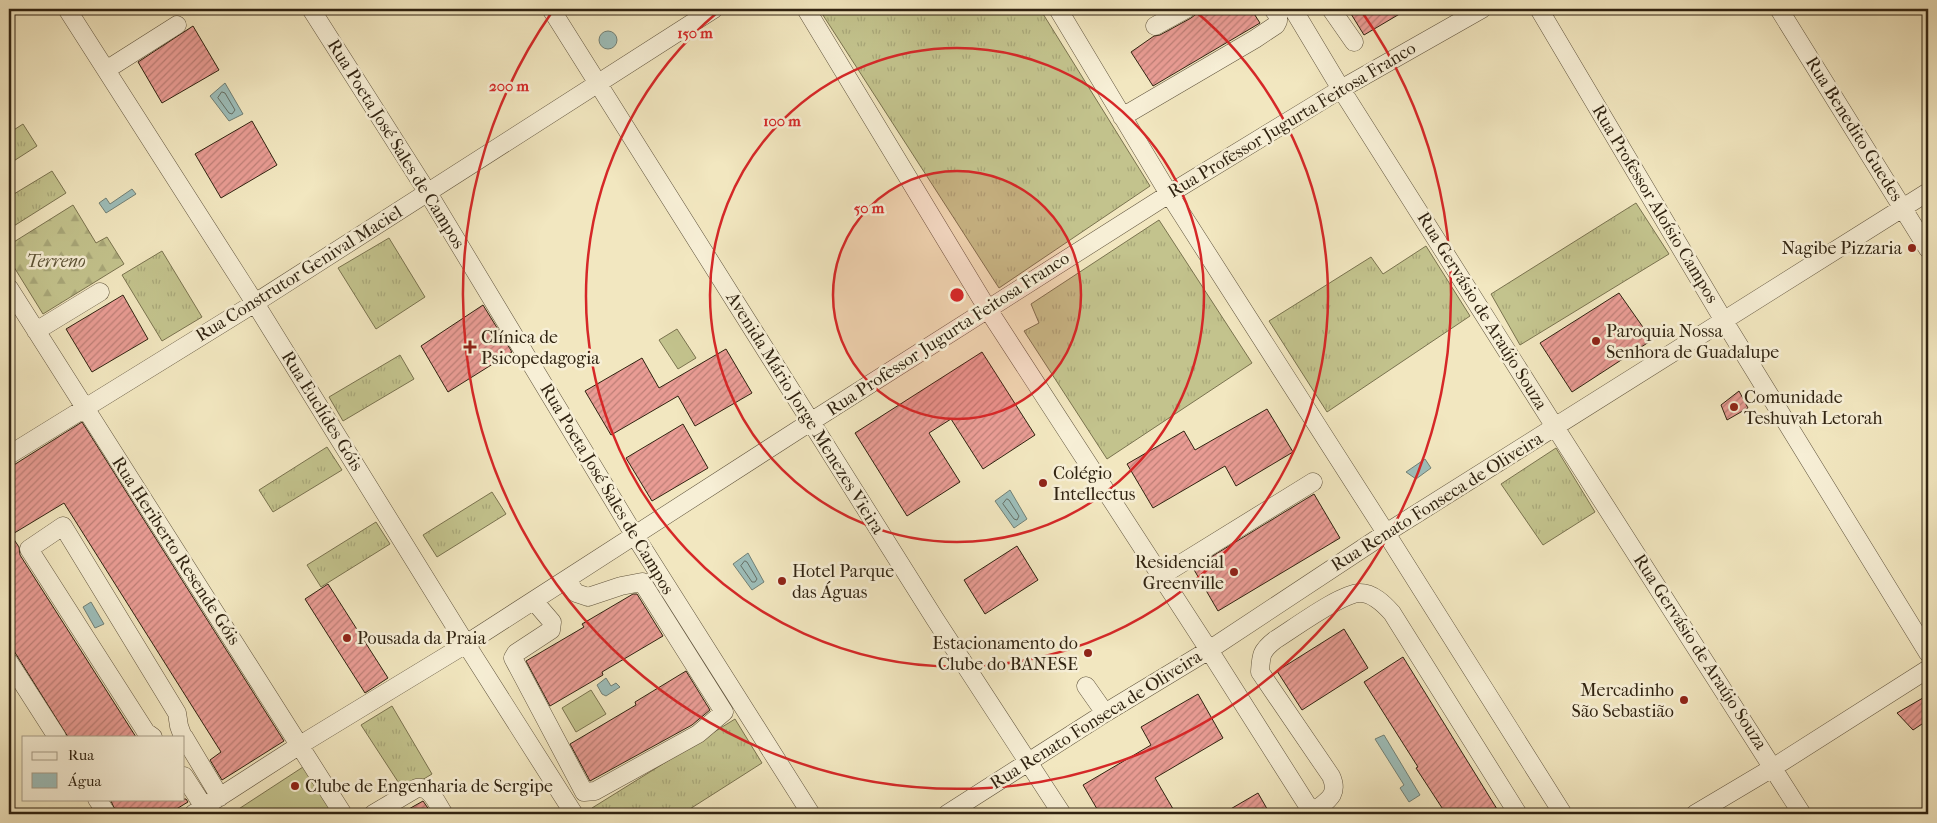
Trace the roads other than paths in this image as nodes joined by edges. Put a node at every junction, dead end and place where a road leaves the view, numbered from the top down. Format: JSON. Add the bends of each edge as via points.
{"nodes":[{"id":1,"x":67,"y":9,"type":"edge"},
{"id":2,"x":311,"y":9,"type":"edge"},
{"id":3,"x":551,"y":9,"type":"edge"},
{"id":4,"x":714,"y":9,"type":"edge"},
{"id":5,"x":806,"y":9,"type":"edge"},
{"id":6,"x":1058,"y":9,"type":"edge"},
{"id":7,"x":1186,"y":9,"type":"edge"},
{"id":8,"x":1273,"y":9,"type":"edge"},
{"id":9,"x":1293,"y":9,"type":"edge"},
{"id":10,"x":1332,"y":9,"type":"edge"},
{"id":11,"x":1482,"y":9,"type":"edge"},
{"id":12,"x":1539,"y":9,"type":"edge"},
{"id":13,"x":1779,"y":9,"type":"edge"},
{"id":14,"x":177,"y":25,"type":"dead end"},
{"id":15,"x":1155,"y":26,"type":"dead end"},
{"id":16,"x":1354,"y":42,"type":"dead end"},
{"id":17,"x":106,"y":70,"type":"junction"},
{"id":18,"x":599,"y":83,"type":"junction"},
{"id":19,"x":1341,"y":89,"type":"junction"},
{"id":20,"x":1122,"y":117,"type":"junction"},
{"id":21,"x":1928,"y":192,"type":"edge"},
{"id":22,"x":428,"y":193,"type":"junction"},
{"id":23,"x":1169,"y":194,"type":"junction"},
{"id":24,"x":1903,"y":207,"type":"junction"},
{"id":25,"x":1928,"y":249,"type":"edge"},
{"id":26,"x":9,"y":288,"type":"edge"},
{"id":27,"x":100,"y":292,"type":"dead end"},
{"id":28,"x":255,"y":303,"type":"junction"},
{"id":29,"x":987,"y":308,"type":"junction"},
{"id":30,"x":1724,"y":321,"type":"junction"},
{"id":31,"x":36,"y":331,"type":"junction"},
{"id":32,"x":84,"y":408,"type":"junction"},
{"id":33,"x":811,"y":422,"type":"junction"},
{"id":34,"x":1555,"y":427,"type":"junction"},
{"id":35,"x":9,"y":455,"type":"edge"},
{"id":36,"x":1313,"y":482,"type":"dead end"},
{"id":37,"x":1386,"y":533,"type":"junction"},
{"id":38,"x":634,"y":536,"type":"junction"},
{"id":39,"x":1161,"y":576,"type":"junction"},
{"id":40,"x":566,"y":580,"type":"junction"},
{"id":41,"x":534,"y":601,"type":"junction"},
{"id":42,"x":466,"y":644,"type":"junction"},
{"id":43,"x":1209,"y":650,"type":"junction"},
{"id":44,"x":1928,"y":654,"type":"edge"},
{"id":45,"x":9,"y":662,"type":"edge"},
{"id":46,"x":1928,"y":669,"type":"edge"},
{"id":47,"x":1086,"y":686,"type":"dead end"},
{"id":48,"x":1105,"y":713,"type":"junction"},
{"id":49,"x":181,"y":728,"type":"edge"},
{"id":50,"x":153,"y":735,"type":"edge"},
{"id":51,"x":56,"y":736,"type":"edge"},
{"id":52,"x":185,"y":744,"type":"edge"},
{"id":53,"x":300,"y":745,"type":"junction"},
{"id":54,"x":190,"y":763,"type":"edge"},
{"id":55,"x":1028,"y":763,"type":"junction"},
{"id":56,"x":1774,"y":767,"type":"junction"},
{"id":57,"x":185,"y":778,"type":"edge"},
{"id":58,"x":220,"y":797,"type":"junction"},
{"id":59,"x":98,"y":800,"type":"edge"},
{"id":60,"x":199,"y":811,"type":"edge"},
{"id":61,"x":1312,"y":813,"type":"edge"},
{"id":62,"x":107,"y":814,"type":"edge"},
{"id":63,"x":343,"y":814,"type":"edge"},
{"id":64,"x":374,"y":814,"type":"edge"},
{"id":65,"x":444,"y":814,"type":"edge"},
{"id":66,"x":574,"y":814,"type":"edge"},
{"id":67,"x":812,"y":814,"type":"edge"},
{"id":68,"x":947,"y":814,"type":"edge"},
{"id":69,"x":1062,"y":814,"type":"edge"},
{"id":70,"x":1518,"y":814,"type":"edge"},
{"id":71,"x":1563,"y":814,"type":"edge"},
{"id":72,"x":1695,"y":814,"type":"edge"},
{"id":73,"x":1802,"y":814,"type":"edge"}],
"edges":[{"from":1,"to":17,"type":"street","name":"Rua Euclídes Góis"},
{"from":2,"to":22,"type":"street","name":"Rua Poeta José Sales de Campos"},
{"from":3,"to":18,"type":"street","name":"Avenida Mário Jorge Menezes Vieira"},
{"from":4,"to":18,"type":"street","name":"Rua Construtor Genival Maciel"},
{"from":5,"to":29,"type":"street"},
{"from":6,"to":20,"type":"street"},
{"from":7,"to":15,"type":"street"},
{"from":8,"to":20,"type":"street","via":[[1278,16],[1276,25]]},
{"from":9,"to":19,"type":"street","name":"Rua Gervásio de Araújo Souza"},
{"from":10,"to":16,"type":"street"},
{"from":11,"to":19,"type":"street","name":"Rua Professor Jugurta Feitosa Franco"},
{"from":12,"to":30,"type":"street","name":"Rua Professor Aloísio Campos"},
{"from":13,"to":24,"type":"street","name":"Rua Benedito Guedes"},
{"from":14,"to":17,"type":"street"},
{"from":17,"to":28,"type":"street","name":"Rua Euclídes Góis"},
{"from":18,"to":22,"type":"street","name":"Rua Construtor Genival Maciel"},
{"from":18,"to":33,"type":"street","name":"Avenida Mário Jorge Menezes Vieira"},
{"from":19,"to":23,"type":"street","name":"Rua Professor Jugurta Feitosa Franco"},
{"from":19,"to":34,"type":"street","name":"Rua Gervásio de Araújo Souza"},
{"from":20,"to":23,"type":"street"},
{"from":21,"to":24,"type":"street","name":"Rua Renato Fonseca de Oliveira"},
{"from":22,"to":28,"type":"street","name":"Rua Construtor Genival Maciel"},
{"from":22,"to":38,"type":"street","name":"Rua Poeta José Sales de Campos"},
{"from":23,"to":29,"type":"street","name":"Rua Professor Jugurta Feitosa Franco"},
{"from":23,"to":37,"type":"street"},
{"from":24,"to":25,"type":"street","name":"Rua Benedito Guedes"},
{"from":24,"to":30,"type":"street","name":"Rua Renato Fonseca de Oliveira"},
{"from":26,"to":31,"type":"street","name":"Rua Heriberto Resende Góis"},
{"from":27,"to":31,"type":"street"},
{"from":28,"to":32,"type":"street","name":"Rua Construtor Genival Maciel"},
{"from":28,"to":42,"type":"street","name":"Rua Euclídes Góis"},
{"from":29,"to":33,"type":"street","name":"Rua Professor Jugurta Feitosa Franco"},
{"from":29,"to":39,"type":"street"},
{"from":30,"to":34,"type":"street","name":"Rua Renato Fonseca de Oliveira"},
{"from":30,"to":44,"type":"street","name":"Rua Professor Aloísio Campos"},
{"from":31,"to":32,"type":"street","name":"Rua Heriberto Resende Góis"},
{"from":32,"to":35,"type":"street","name":"Rua Construtor Genival Maciel"},
{"from":32,"to":53,"type":"street","name":"Rua Heriberto Resende Góis"},
{"from":33,"to":38,"type":"street","name":"Rua Professor Jugurta Feitosa Franco"},
{"from":33,"to":55,"type":"street","name":"Avenida Mário Jorge Menezes Vieira"},
{"from":34,"to":37,"type":"street","name":"Rua Renato Fonseca de Oliveira"},
{"from":34,"to":56,"type":"street","name":"Rua Gervásio de Araújo Souza"},
{"from":36,"to":39,"type":"street"},
{"from":37,"to":43,"type":"street","name":"Rua Renato Fonseca de Oliveira"},
{"from":37,"to":71,"type":"street"},
{"from":38,"to":40,"type":"street","name":"Rua Professor Jugurta Feitosa Franco"},
{"from":38,"to":67,"type":"street","name":"Rua Poeta José Sales de Campos"},
{"from":39,"to":43,"type":"street"},
{"from":40,"to":41,"type":"street","name":"Rua Professor Jugurta Feitosa Franco"},
{"from":40,"to":41,"type":"street","via":[[576,593],[588,597],[642,582],[724,712],[698,734],[595,791],[584,792],[514,658],[516,653],[551,630],[552,622]]},
{"from":41,"to":42,"type":"street","name":"Rua Professor Jugurta Feitosa Franco"},
{"from":42,"to":53,"type":"street","name":"Rua Professor Jugurta Feitosa Franco"},
{"from":42,"to":66,"type":"street","name":"Rua Euclídes Góis"},
{"from":43,"to":48,"type":"street","name":"Rua Renato Fonseca de Oliveira"},
{"from":43,"to":61,"type":"street"},
{"from":45,"to":51,"type":"street"},
{"from":46,"to":56,"type":"street"},
{"from":47,"to":48,"type":"street"},
{"from":48,"to":55,"type":"street","name":"Rua Renato Fonseca de Oliveira"},
{"from":49,"to":50,"type":"street","via":[[168,724]]},
{"from":49,"to":50,"type":"street","via":[[64,526],[29,549]]},
{"from":52,"to":54,"type":"street"},
{"from":53,"to":58,"type":"street","name":"Rua Professor Jugurta Feitosa Franco"},
{"from":53,"to":63,"type":"street","name":"Rua Heriberto Resende Góis"},
{"from":54,"to":58,"type":"street"},
{"from":55,"to":68,"type":"street","name":"Rua Renato Fonseca de Oliveira"},
{"from":55,"to":69,"type":"street","name":"Avenida Mário Jorge Menezes Vieira"},
{"from":56,"to":72,"type":"street"},
{"from":56,"to":73,"type":"street","name":"Rua Gervásio de Araújo Souza"},
{"from":57,"to":60,"type":"street"},
{"from":58,"to":60,"type":"street","name":"Rua Professor Jugurta Feitosa Franco"},
{"from":59,"to":62,"type":"street"},
{"from":61,"to":70,"type":"street","via":[[1332,796],[1335,785],[1260,672],[1261,655],[1275,640],[1345,596],[1360,593],[1372,596],[1392,612]]},
{"from":64,"to":65,"type":"street","via":[[423,787]]}]}
